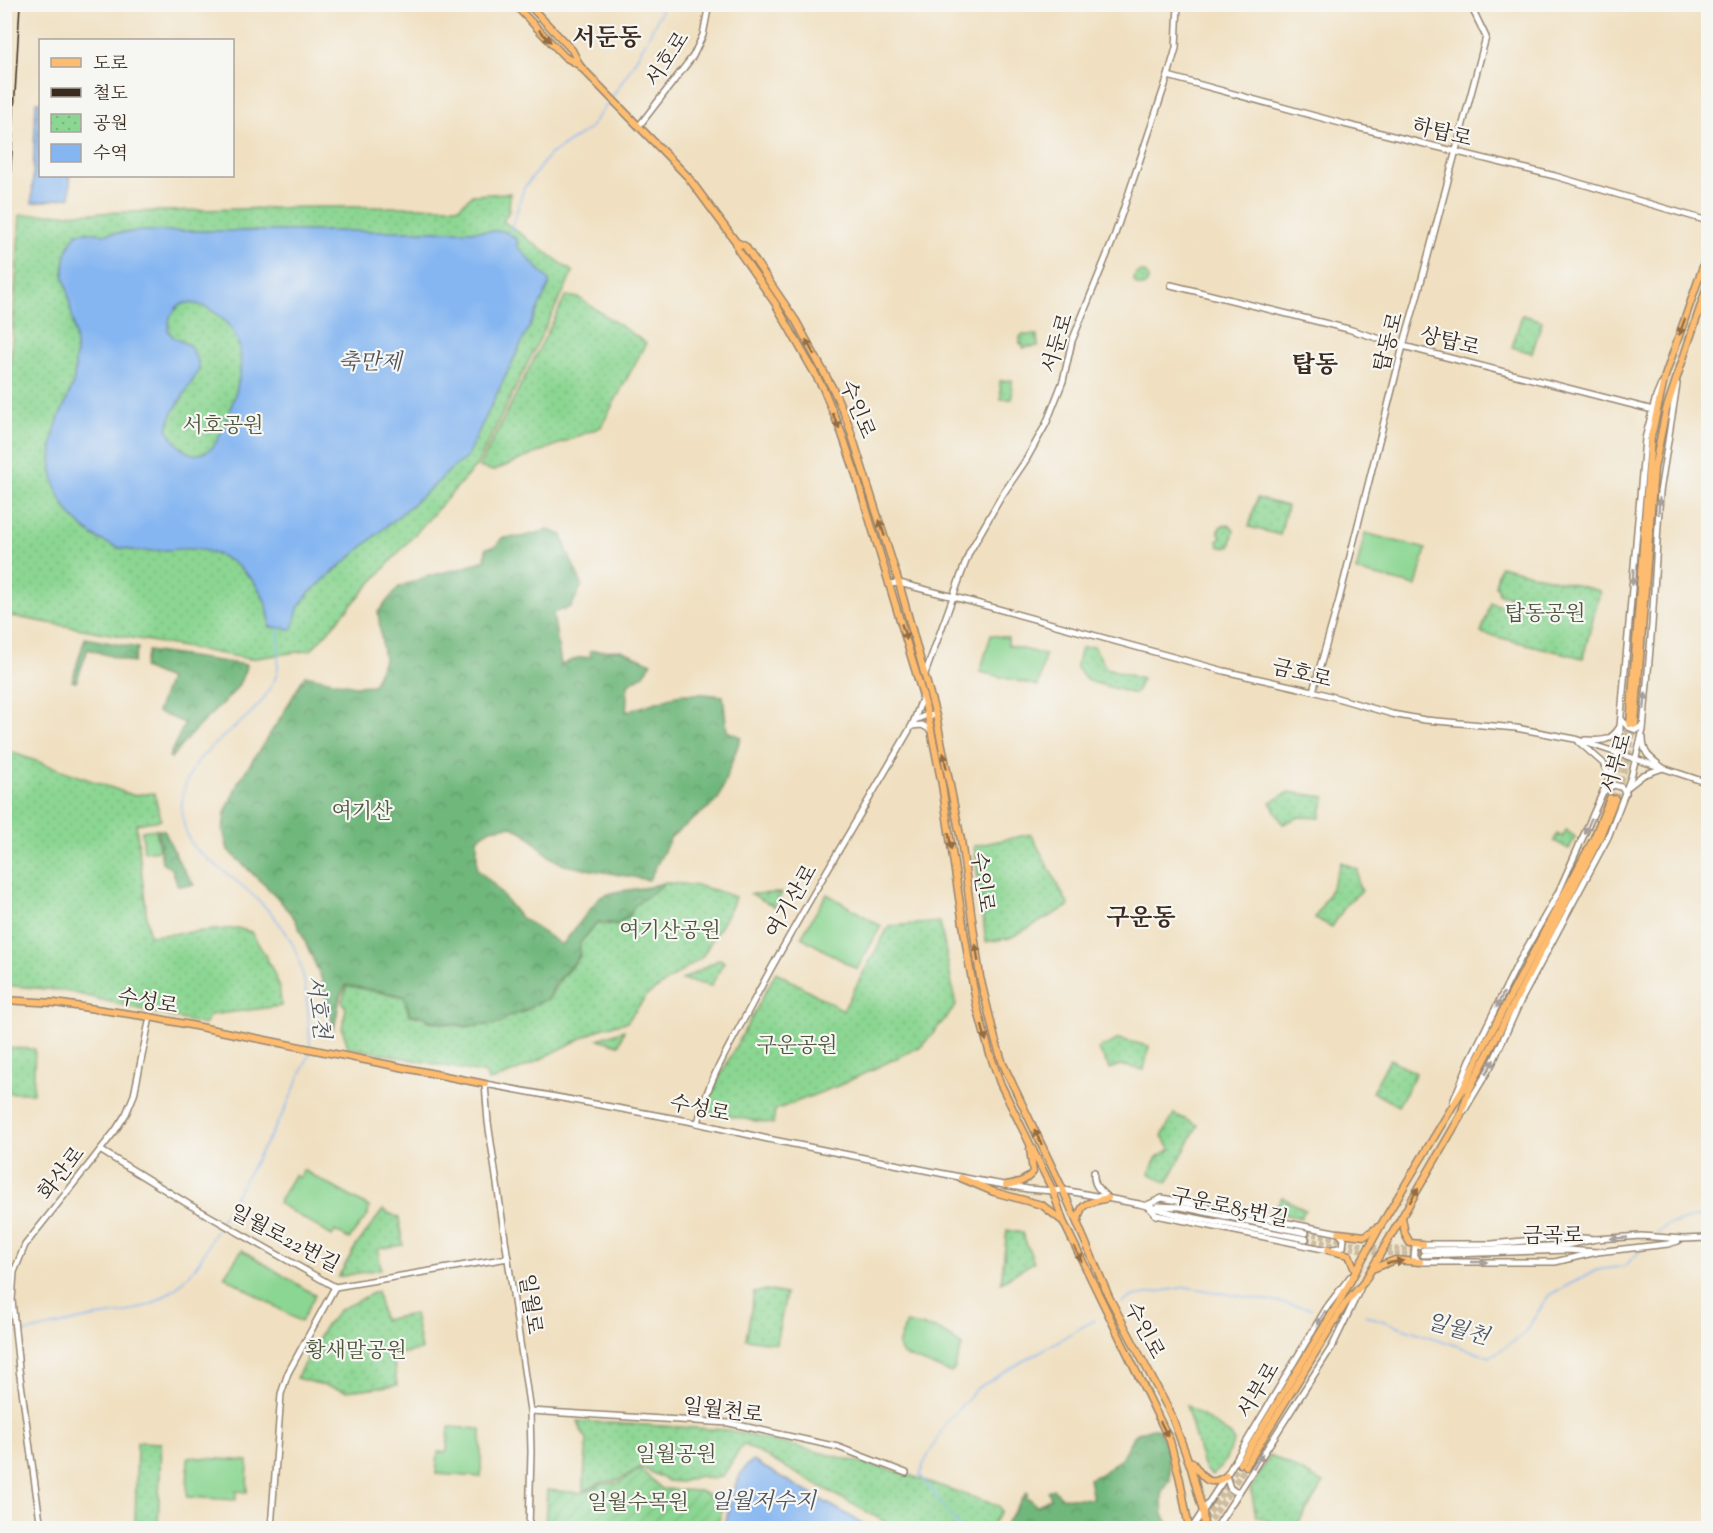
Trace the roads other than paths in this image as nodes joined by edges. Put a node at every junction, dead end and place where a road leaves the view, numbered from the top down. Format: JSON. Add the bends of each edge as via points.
{"nodes":[{"id":1,"x":514,"y":4,"type":"edge"},
{"id":2,"x":528,"y":4,"type":"edge"},
{"id":3,"x":709,"y":4,"type":"edge"},
{"id":4,"x":1178,"y":4,"type":"edge"},
{"id":5,"x":1470,"y":4,"type":"edge"},
{"id":6,"x":579,"y":65,"type":"junction"},
{"id":7,"x":1168,"y":75,"type":"junction"},
{"id":8,"x":639,"y":126,"type":"junction"},
{"id":9,"x":1456,"y":152,"type":"junction"},
{"id":10,"x":1708,"y":221,"type":"edge"},
{"id":11,"x":736,"y":242,"type":"junction"},
{"id":12,"x":1708,"y":252,"type":"edge"},
{"id":13,"x":1708,"y":284,"type":"edge"},
{"id":14,"x":1171,"y":285,"type":"dead end"},
{"id":15,"x":1403,"y":346,"type":"junction"},
{"id":16,"x":1665,"y":376,"type":"junction"},
{"id":17,"x":1677,"y":380,"type":"junction"},
{"id":18,"x":1653,"y":410,"type":"junction"},
{"id":19,"x":899,"y":584,"type":"junction"},
{"id":20,"x":889,"y":585,"type":"junction"},
{"id":21,"x":954,"y":597,"type":"junction"},
{"id":22,"x":925,"y":675,"type":"junction"},
{"id":23,"x":1313,"y":692,"type":"junction"},
{"id":24,"x":923,"y":696,"type":"junction"},
{"id":25,"x":927,"y":715,"type":"junction"},
{"id":26,"x":936,"y":716,"type":"junction"},
{"id":27,"x":1621,"y":719,"type":"junction"},
{"id":28,"x":912,"y":726,"type":"junction"},
{"id":29,"x":1620,"y":727,"type":"junction"},
{"id":30,"x":1643,"y":728,"type":"junction"},
{"id":31,"x":931,"y":730,"type":"junction"},
{"id":32,"x":1575,"y":739,"type":"junction"},
{"id":33,"x":1618,"y":753,"type":"junction"},
{"id":34,"x":1636,"y":758,"type":"junction"},
{"id":35,"x":1663,"y":768,"type":"junction"},
{"id":36,"x":1609,"y":776,"type":"junction"},
{"id":37,"x":1708,"y":783,"type":"edge"},
{"id":38,"x":1627,"y":790,"type":"junction"},
{"id":39,"x":1603,"y":792,"type":"junction"},
{"id":40,"x":4,"y":1000,"type":"edge"},
{"id":41,"x":150,"y":1017,"type":"junction"},
{"id":42,"x":485,"y":1084,"type":"junction"},
{"id":43,"x":1451,"y":1106,"type":"junction"},
{"id":44,"x":1460,"y":1117,"type":"junction"},
{"id":45,"x":698,"y":1123,"type":"junction"},
{"id":46,"x":1029,"y":1143,"type":"junction"},
{"id":47,"x":100,"y":1150,"type":"junction"},
{"id":48,"x":1094,"y":1172,"type":"dead end"},
{"id":49,"x":961,"y":1178,"type":"junction"},
{"id":50,"x":1006,"y":1185,"type":"junction"},
{"id":51,"x":1063,"y":1190,"type":"junction"},
{"id":52,"x":1053,"y":1191,"type":"junction"},
{"id":53,"x":1108,"y":1198,"type":"junction"},
{"id":54,"x":1147,"y":1205,"type":"junction"},
{"id":55,"x":1401,"y":1217,"type":"junction"},
{"id":56,"x":1063,"y":1221,"type":"junction"},
{"id":57,"x":1077,"y":1223,"type":"junction"},
{"id":58,"x":1381,"y":1225,"type":"junction"},
{"id":59,"x":1340,"y":1233,"type":"junction"},
{"id":60,"x":1306,"y":1236,"type":"tunnel mouth"},
{"id":61,"x":1708,"y":1238,"type":"edge"},
{"id":62,"x":1683,"y":1239,"type":"junction"},
{"id":63,"x":1328,"y":1250,"type":"junction"},
{"id":64,"x":1597,"y":1252,"type":"junction"},
{"id":65,"x":1422,"y":1253,"type":"junction"},
{"id":66,"x":508,"y":1258,"type":"junction"},
{"id":67,"x":1371,"y":1269,"type":"junction"},
{"id":68,"x":1355,"y":1270,"type":"junction"},
{"id":69,"x":1364,"y":1282,"type":"junction"},
{"id":70,"x":335,"y":1287,"type":"junction"},
{"id":71,"x":530,"y":1411,"type":"junction"},
{"id":72,"x":1188,"y":1458,"type":"junction"},
{"id":73,"x":906,"y":1473,"type":"dead end"},
{"id":74,"x":1226,"y":1476,"type":"junction"},
{"id":75,"x":1239,"y":1491,"type":"junction"},
{"id":76,"x":1203,"y":1512,"type":"junction"},
{"id":77,"x":41,"y":1528,"type":"edge"},
{"id":78,"x":272,"y":1528,"type":"edge"},
{"id":79,"x":529,"y":1528,"type":"edge"},
{"id":80,"x":1191,"y":1528,"type":"edge"},
{"id":81,"x":1204,"y":1528,"type":"edge"},
{"id":82,"x":1215,"y":1528,"type":"edge"}],
"edges":[{"from":1,"to":6,"type":"main road","name":"수인로","one_way":true,"via":[[565,57]]},
{"from":2,"to":6,"type":"main road","name":"수인로","via":[[572,50]]},
{"from":3,"to":8,"type":"street","name":"서호로","via":[[693,56]]},
{"from":4,"to":7,"type":"street","name":"서둔로","via":[[1176,48]]},
{"from":5,"to":9,"type":"street","name":"탑동로","via":[[1486,37]]},
{"from":6,"to":8,"type":"main road","name":"수인로"},
{"from":7,"to":9,"type":"street","name":"하탑로"},
{"from":7,"to":21,"type":"street","name":"서둔로","via":[[1046,424],[969,553]]},
{"from":8,"to":11,"type":"main road","name":"수인로","via":[[688,177]]},
{"from":9,"to":10,"type":"street","name":"하탑로"},
{"from":9,"to":15,"type":"street","name":"탑동로"},
{"from":19,"to":11,"type":"main road","name":"수인로","one_way":true,"via":[[853,437],[834,391],[796,321],[745,246]]},
{"from":11,"to":20,"type":"main road","name":"수인로","one_way":true,"via":[[823,388],[857,478]]},
{"from":12,"to":16,"type":"main road","name":"서부로","one_way":true},
{"from":13,"to":17,"type":"main road","name":"서부로"},
{"from":14,"to":15,"type":"street","name":"상탑로"},
{"from":15,"to":18,"type":"street","name":"상탑로"},
{"from":15,"to":23,"type":"street","name":"탑동로"},
{"from":16,"to":17,"type":"main road","name":"서부로","via":[[1648,468],[1633,724],[1654,469],[1666,410]]},
{"from":16,"to":18,"type":"street","name":"서부로"},
{"from":30,"to":17,"type":"street","name":"서부로","one_way":true,"via":[[1660,492]]},
{"from":18,"to":27,"type":"street","name":"서부로","one_way":true,"via":[[1644,439]]},
{"from":19,"to":20,"type":"street","name":"금호로"},
{"from":19,"to":21,"type":"street","name":"금호로"},
{"from":19,"to":22,"type":"main road","name":"수인로"},
{"from":20,"to":24,"type":"main road","name":"수인로","one_way":true},
{"from":21,"to":22,"type":"street","name":"서둔로"},
{"from":21,"to":23,"type":"street","name":"금호로"},
{"from":22,"to":26,"type":"main road","name":"수인로"},
{"from":23,"to":32,"type":"street","name":"금호로","via":[[1425,720],[1516,728]]},
{"from":24,"to":25,"type":"main road","name":"수인로"},
{"from":24,"to":28,"type":"street"},
{"from":25,"to":26,"type":"street"},
{"from":25,"to":28,"type":"street","name":"여기산로","via":[[915,720]]},
{"from":25,"to":31,"type":"main road","name":"수인로"},
{"from":51,"to":26,"type":"main road","name":"수인로","one_way":true,"via":[[1003,1064],[992,1028]]},
{"from":27,"to":29,"type":"street","name":"서부로"},
{"from":27,"to":30,"type":"street","via":[[1628,727]]},
{"from":28,"to":31,"type":"street","via":[[922,725]]},
{"from":28,"to":45,"type":"street","name":"여기산로","via":[[768,974],[715,1075]]},
{"from":29,"to":32,"type":"street","via":[[1610,739]]},
{"from":29,"to":33,"type":"street","name":"서부로"},
{"from":30,"to":34,"type":"street","name":"서부로"},
{"from":30,"to":35,"type":"street","via":[[1646,754]]},
{"from":31,"to":46,"type":"main road","name":"수인로","one_way":true,"via":[[977,1007],[1000,1083]]},
{"from":32,"to":33,"type":"street","name":"금호로"},
{"from":32,"to":36,"type":"street","via":[[1603,763]]},
{"from":33,"to":34,"type":"street","name":"금호로"},
{"from":33,"to":36,"type":"street","name":"서부로"},
{"from":34,"to":35,"type":"street","name":"금호로"},
{"from":34,"to":38,"type":"street","name":"서부로"},
{"from":35,"to":37,"type":"street","name":"금호로"},
{"from":35,"to":38,"type":"street","via":[[1643,775]]},
{"from":36,"to":39,"type":"street","name":"서부로"},
{"from":38,"to":39,"type":"street","via":[[1614,785]]},
{"from":44,"to":38,"type":"street","name":"서부로","one_way":true,"via":[[1492,1064],[1521,1000],[1608,837]]},
{"from":39,"to":43,"type":"street","name":"서부로","one_way":true,"via":[[1558,893],[1507,985]]},
{"from":40,"to":41,"type":"main road","name":"수성로"},
{"from":41,"to":42,"type":"main road","name":"수성로"},
{"from":41,"to":47,"type":"street","name":"화산로","via":[[130,1105]]},
{"from":42,"to":45,"type":"street","name":"수성로"},
{"from":42,"to":66,"type":"street","name":"일월로"},
{"from":43,"to":44,"type":"main road","name":"서부로","via":[[1612,799],[1599,839],[1469,1090]]},
{"from":43,"to":58,"type":"main road","name":"서부로"},
{"from":55,"to":44,"type":"main road","name":"서부로","one_way":true},
{"from":45,"to":49,"type":"street","name":"수성로"},
{"from":46,"to":50,"type":"main road","via":[[1033,1172],[1023,1181]]},
{"from":46,"to":52,"type":"main road","name":"수인로"},
{"from":47,"to":70,"type":"street","name":"일월로22번길"},
{"from":47,"to":77,"type":"street","name":"화산로","via":[[25,1245],[14,1272],[13,1317]]},
{"from":48,"to":53,"type":"street","via":[[1097,1188]]},
{"from":49,"to":50,"type":"street","name":"수성로"},
{"from":49,"to":56,"type":"main road","via":[[1042,1205]]},
{"from":50,"to":52,"type":"street","name":"수성로"},
{"from":51,"to":52,"type":"street","name":"수성로"},
{"from":51,"to":53,"type":"street","name":"구운로85번길"},
{"from":51,"to":57,"type":"main road","name":"수인로"},
{"from":52,"to":56,"type":"main road","name":"수인로"},
{"from":53,"to":54,"type":"street","name":"구운로85번길"},
{"from":53,"to":57,"type":"main road","via":[[1083,1205]]},
{"from":54,"to":59,"type":"street","via":[[1162,1198]]},
{"from":54,"to":60,"type":"street","name":"구운로85번길","via":[[1180,1208]]},
{"from":54,"to":63,"type":"street","via":[[1155,1215]]},
{"from":55,"to":65,"type":"main road","via":[[1410,1243]]},
{"from":55,"to":67,"type":"main road","name":"서부로"},
{"from":56,"to":80,"type":"main road","name":"수인로","one_way":true,"via":[[1170,1441]]},
{"from":57,"to":72,"type":"main road","name":"수인로","via":[[1109,1297],[1171,1414]]},
{"from":58,"to":59,"type":"main road","via":[[1365,1236]]},
{"from":58,"to":68,"type":"main road","name":"서부로"},
{"from":59,"to":63,"type":"street","via":[[1343,1247]]},
{"from":61,"to":62,"type":"street","name":"금곡로"},
{"from":62,"to":64,"type":"street","name":"금곡로"},
{"from":62,"to":65,"type":"street","name":"금곡로","one_way":true,"via":[[1566,1238]]},
{"from":63,"to":68,"type":"main road","via":[[1349,1255]]},
{"from":64,"to":65,"type":"street","name":"금곡로"},
{"from":65,"to":64,"type":"street","one_way":true,"via":[[1555,1262]]},
{"from":67,"to":65,"type":"main road","one_way":true},
{"from":66,"to":70,"type":"street","name":"일월로22번길"},
{"from":66,"to":71,"type":"street","name":"일월로"},
{"from":67,"to":69,"type":"main road","name":"서부로"},
{"from":68,"to":69,"type":"main road","name":"서부로","via":[[1243,1465],[1345,1305]]},
{"from":68,"to":74,"type":"street","name":"서부로","one_way":true,"via":[[1327,1307]]},
{"from":75,"to":69,"type":"street","name":"서부로","one_way":true,"via":[[1333,1345]]},
{"from":70,"to":78,"type":"street","via":[[283,1385]]},
{"from":71,"to":73,"type":"street","name":"일월천로","via":[[729,1423],[838,1447]]},
{"from":71,"to":79,"type":"street","name":"일월로"},
{"from":72,"to":74,"type":"main road","via":[[1207,1480],[1218,1481]]},
{"from":72,"to":76,"type":"main road","name":"수인로"},
{"from":74,"to":75,"type":"street","via":[[1230,1488]]},
{"from":74,"to":76,"type":"street","name":"서부로"},
{"from":75,"to":82,"type":"street","name":"서부로"},
{"from":76,"to":80,"type":"street","name":"서부로"},
{"from":76,"to":81,"type":"main road","name":"수인로"}]}
